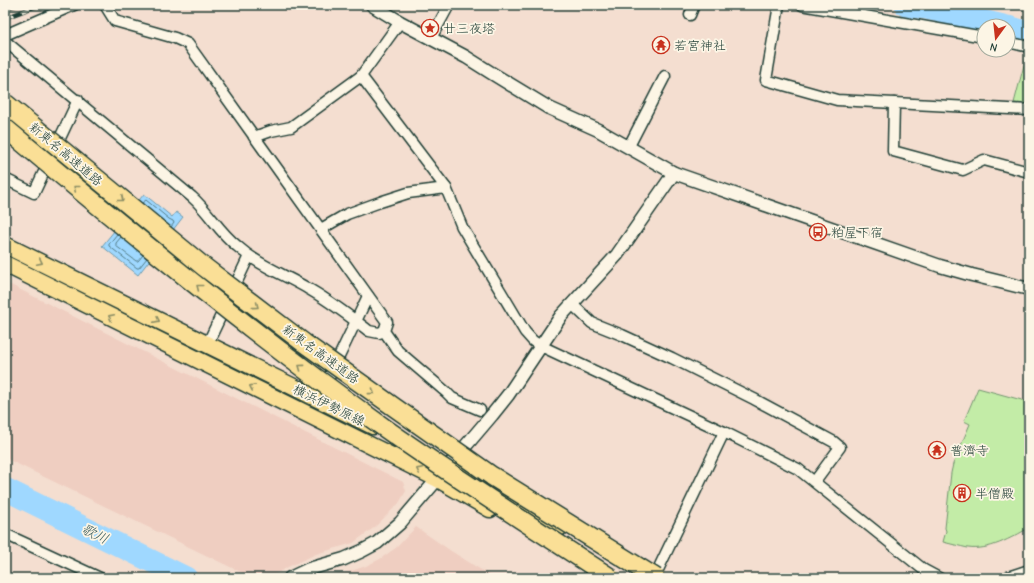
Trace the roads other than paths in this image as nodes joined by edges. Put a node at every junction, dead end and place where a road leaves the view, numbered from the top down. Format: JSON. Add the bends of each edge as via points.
{"nodes":[{"id":1,"x":74,"y":5,"type":"edge"},
{"id":2,"x":105,"y":5,"type":"edge"},
{"id":3,"x":372,"y":5,"type":"edge"},
{"id":4,"x":449,"y":5,"type":"edge"},
{"id":5,"x":694,"y":5,"type":"edge"},
{"id":6,"x":779,"y":5,"type":"edge"},
{"id":7,"x":802,"y":5,"type":"edge"},
{"id":8,"x":690,"y":15,"type":"dead end"},
{"id":9,"x":400,"y":22,"type":"junction"},
{"id":10,"x":5,"y":36,"type":"edge"},
{"id":11,"x":976,"y":36,"type":"edge"},
{"id":12,"x":431,"y":38,"type":"junction"},
{"id":13,"x":5,"y":41,"type":"edge"},
{"id":14,"x":1016,"y":44,"type":"edge"},
{"id":15,"x":1029,"y":47,"type":"edge"},
{"id":16,"x":361,"y":76,"type":"junction"},
{"id":17,"x":665,"y":76,"type":"dead end"},
{"id":18,"x":78,"y":100,"type":"junction"},
{"id":19,"x":5,"y":103,"type":"edge"},
{"id":20,"x":894,"y":103,"type":"junction"},
{"id":21,"x":1029,"y":110,"type":"edge"},
{"id":22,"x":5,"y":128,"type":"edge"},
{"id":23,"x":254,"y":136,"type":"junction"},
{"id":24,"x":629,"y":146,"type":"junction"},
{"id":25,"x":1029,"y":172,"type":"edge"},
{"id":26,"x":674,"y":173,"type":"junction"},
{"id":27,"x":5,"y":179,"type":"edge"},
{"id":28,"x":446,"y":188,"type":"junction"},
{"id":29,"x":321,"y":229,"type":"junction"},
{"id":30,"x":5,"y":245,"type":"edge"},
{"id":31,"x":249,"y":256,"type":"junction"},
{"id":32,"x":5,"y":264,"type":"edge"},
{"id":33,"x":1029,"y":289,"type":"edge"},
{"id":34,"x":368,"y":296,"type":"junction"},
{"id":35,"x":572,"y":304,"type":"junction"},
{"id":36,"x":356,"y":321,"type":"junction"},
{"id":37,"x":384,"y":331,"type":"junction"},
{"id":38,"x":207,"y":344,"type":"junction"},
{"id":39,"x":541,"y":346,"type":"junction"},
{"id":40,"x":318,"y":399,"type":"junction"},
{"id":41,"x":480,"y":410,"type":"dead end"},
{"id":42,"x":724,"y":432,"type":"junction"},
{"id":43,"x":450,"y":464,"type":"junction"},
{"id":44,"x":438,"y":479,"type":"junction"},
{"id":45,"x":815,"y":481,"type":"junction"},
{"id":46,"x":5,"y":534,"type":"edge"},
{"id":47,"x":1029,"y":570,"type":"edge"},
{"id":48,"x":100,"y":578,"type":"edge"},
{"id":49,"x":290,"y":578,"type":"edge"},
{"id":50,"x":611,"y":578,"type":"edge"},
{"id":51,"x":646,"y":578,"type":"edge"},
{"id":52,"x":655,"y":578,"type":"edge"},
{"id":53,"x":939,"y":578,"type":"edge"},
{"id":54,"x":1007,"y":578,"type":"edge"}],
"edges":[{"from":1,"to":10,"type":"street"},
{"from":2,"to":23,"type":"street","via":[[115,21],[188,44]]},
{"from":3,"to":9,"type":"street"},
{"from":4,"to":12,"type":"street"},
{"from":5,"to":8,"type":"street"},
{"from":6,"to":20,"type":"street","via":[[766,80],[837,100]]},
{"from":7,"to":11,"type":"street"},
{"from":9,"to":12,"type":"street"},
{"from":9,"to":16,"type":"street"},
{"from":12,"to":24,"type":"street","via":[[549,108]]},
{"from":13,"to":18,"type":"street"},
{"from":14,"to":15,"type":"street"},
{"from":16,"to":23,"type":"street","via":[[291,127]]},
{"from":16,"to":28,"type":"street"},
{"from":17,"to":24,"type":"street"},
{"from":18,"to":27,"type":"street","via":[[34,192]]},
{"from":18,"to":31,"type":"street","via":[[200,203],[227,238]]},
{"from":19,"to":52,"type":"highway","name":"新東名高速道路","one_way":true,"bridge":true,"via":[[203,266],[311,347],[492,476]]},
{"from":20,"to":21,"type":"street"},
{"from":20,"to":25,"type":"street","via":[[893,151],[963,170],[984,160]]},
{"from":50,"to":22,"type":"highway","name":"新東名高速道路","one_way":true,"bridge":true,"via":[[477,492],[298,364],[191,281]]},
{"from":23,"to":29,"type":"street"},
{"from":24,"to":26,"type":"street"},
{"from":26,"to":33,"type":"street","via":[[940,266]]},
{"from":26,"to":35,"type":"street","via":[[617,255]]},
{"from":28,"to":29,"type":"street","via":[[408,193],[380,202],[346,214]]},
{"from":28,"to":39,"type":"street","via":[[462,227],[525,332],[532,341]]},
{"from":29,"to":34,"type":"street"},
{"from":30,"to":38,"type":"main road","name":"横浜伊勢原線","one_way":true},
{"from":31,"to":36,"type":"street","via":[[316,293]]},
{"from":31,"to":38,"type":"street"},
{"from":44,"to":32,"type":"main road","name":"横浜伊勢原線","one_way":true},
{"from":34,"to":36,"type":"street"},
{"from":34,"to":37,"type":"street","via":[[387,322]]},
{"from":35,"to":39,"type":"street"},
{"from":35,"to":45,"type":"street","via":[[592,323],[672,358],[834,442],[840,447]]},
{"from":36,"to":37,"type":"street","via":[[374,333]]},
{"from":36,"to":40,"type":"street"},
{"from":37,"to":41,"type":"street","via":[[398,351],[452,398]]},
{"from":38,"to":40,"type":"main road","name":"横浜伊勢原線"},
{"from":39,"to":42,"type":"street"},
{"from":39,"to":43,"type":"street","via":[[508,394]]},
{"from":40,"to":43,"type":"main road","name":"横浜伊勢原線"},
{"from":42,"to":45,"type":"street","via":[[798,469]]},
{"from":42,"to":52,"type":"street"},
{"from":43,"to":44,"type":"street"},
{"from":43,"to":51,"type":"main road","name":"横浜伊勢原線"},
{"from":44,"to":49,"type":"street","via":[[400,523],[377,543],[344,559],[309,569]]},
{"from":44,"to":50,"type":"main road","name":"横浜伊勢原線"},
{"from":45,"to":53,"type":"street","via":[[924,570]]},
{"from":46,"to":48,"type":"street"},
{"from":47,"to":54,"type":"street"}]}
